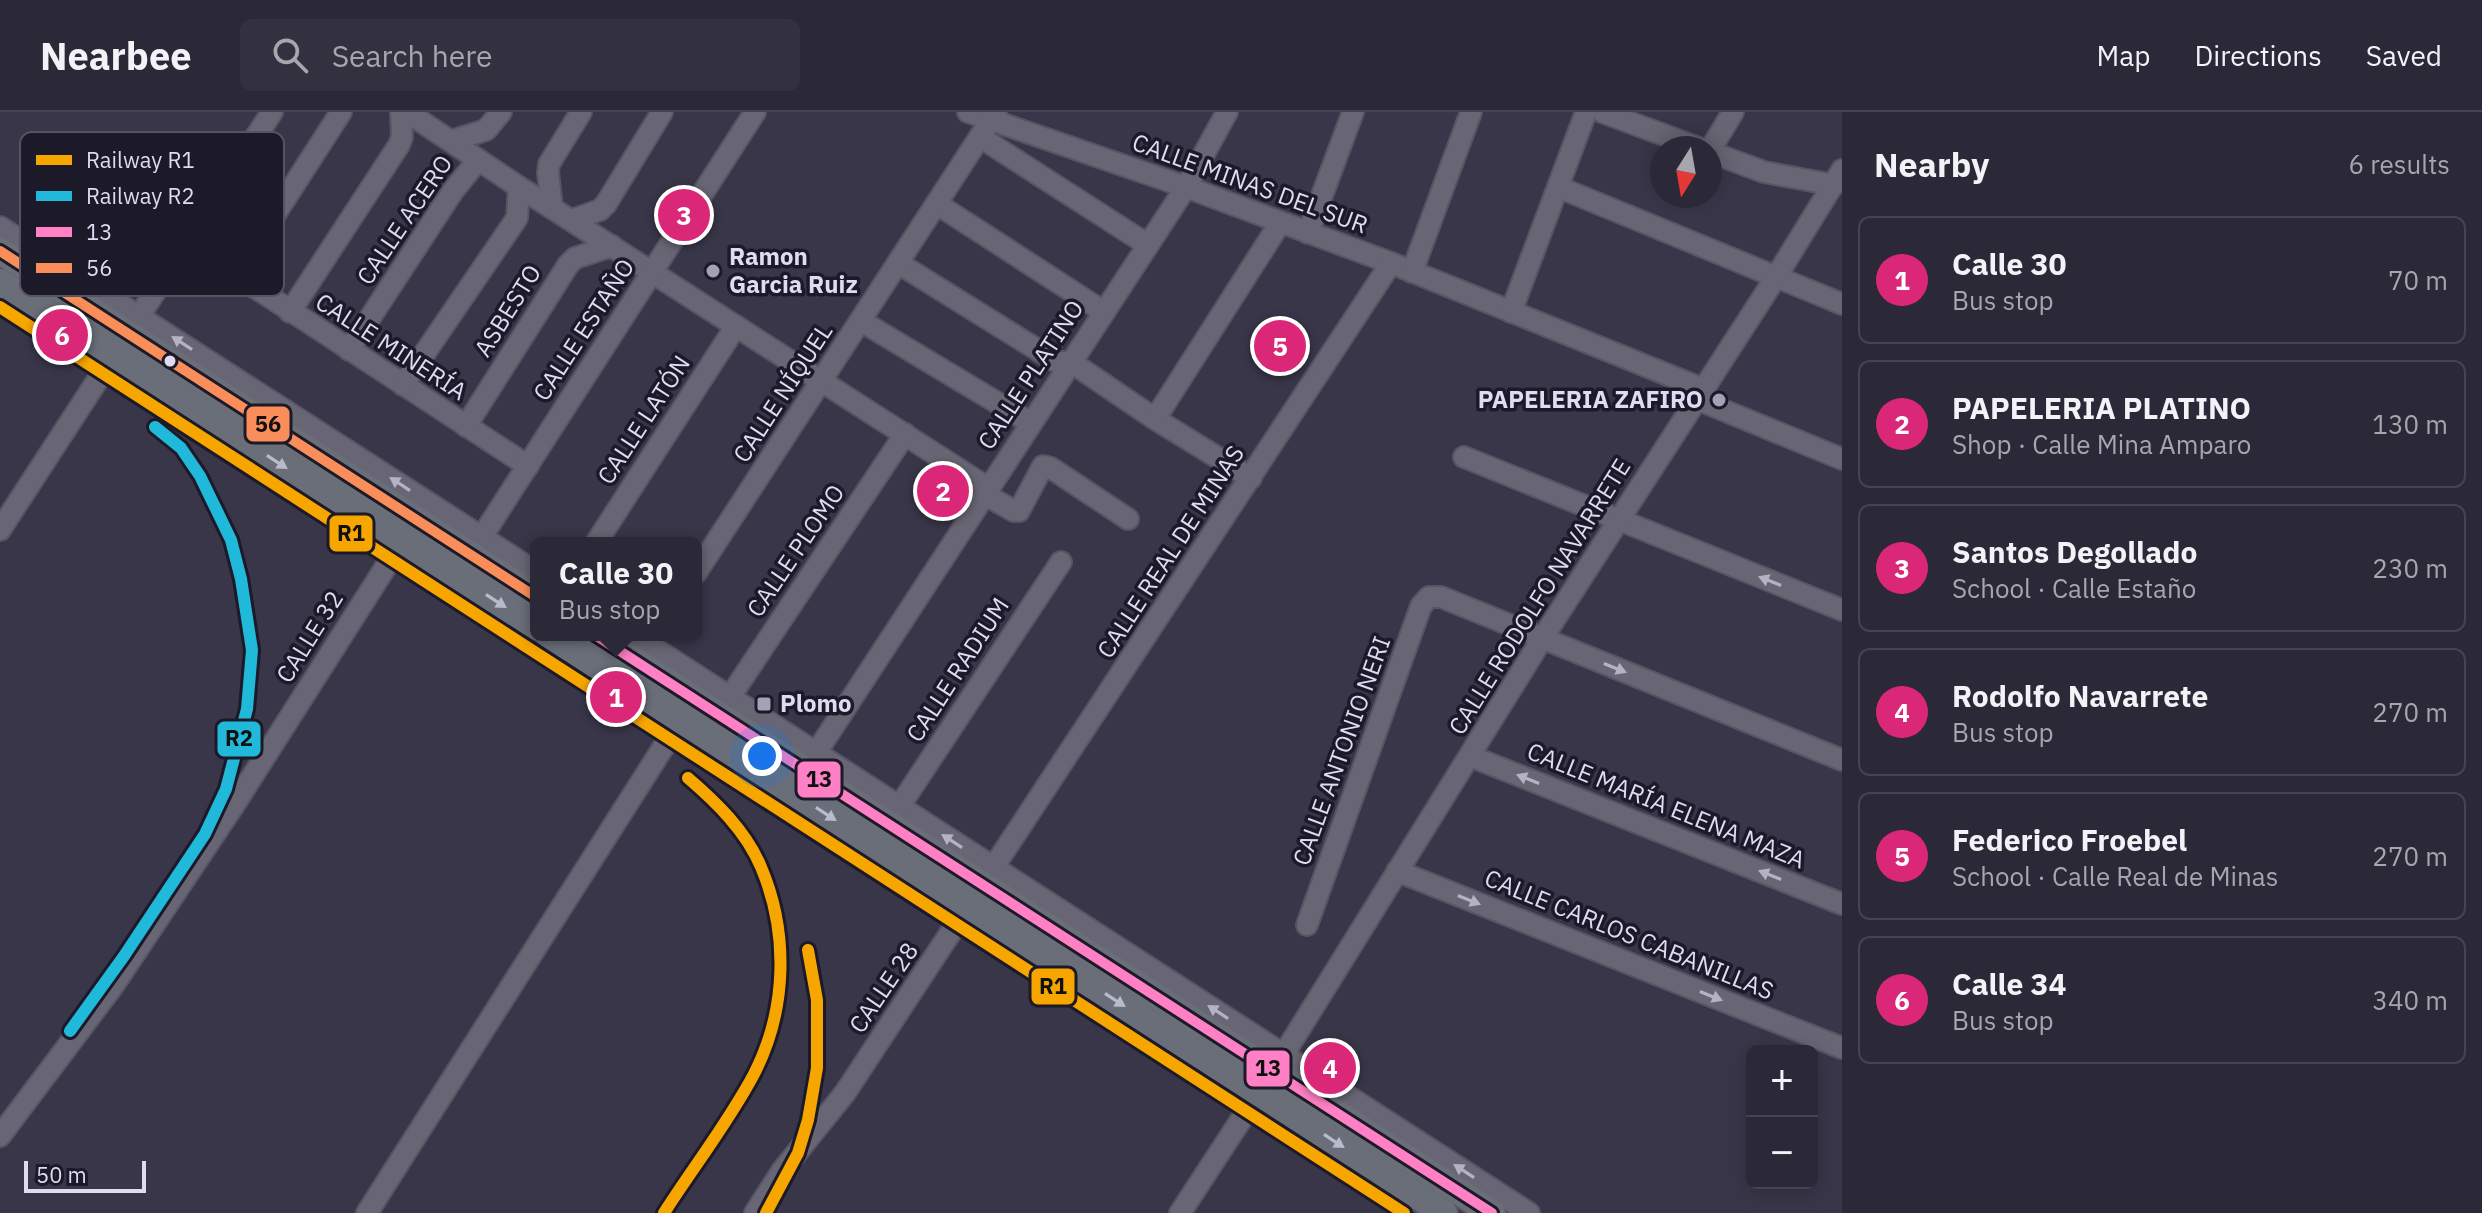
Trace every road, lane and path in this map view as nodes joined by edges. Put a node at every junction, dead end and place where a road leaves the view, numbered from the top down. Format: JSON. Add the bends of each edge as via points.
{"nodes":[{"id":1,"x":272,"y":112,"type":"edge"},
{"id":2,"x":341,"y":112,"type":"edge"},
{"id":3,"x":401,"y":112,"type":"edge"},
{"id":4,"x":407,"y":112,"type":"edge"},
{"id":5,"x":501,"y":112,"type":"edge"},
{"id":6,"x":581,"y":112,"type":"edge"},
{"id":7,"x":662,"y":112,"type":"edge"},
{"id":8,"x":755,"y":112,"type":"edge"},
{"id":9,"x":968,"y":112,"type":"edge"},
{"id":10,"x":1227,"y":112,"type":"edge"},
{"id":11,"x":1353,"y":112,"type":"edge"},
{"id":12,"x":1471,"y":112,"type":"edge"},
{"id":13,"x":1586,"y":112,"type":"edge"},
{"id":14,"x":1602,"y":112,"type":"edge"},
{"id":15,"x":1733,"y":112,"type":"edge"},
{"id":16,"x":432,"y":120,"type":"edge"},
{"id":17,"x":989,"y":123,"type":"edge"},
{"id":18,"x":259,"y":132,"type":"edge"},
{"id":19,"x":1667,"y":136,"type":"edge"},
{"id":20,"x":1719,"y":136,"type":"edge"},
{"id":21,"x":451,"y":141,"type":"junction"},
{"id":22,"x":1722,"y":156,"type":"edge"},
{"id":23,"x":478,"y":160,"type":"junction"},
{"id":24,"x":519,"y":187,"type":"junction"},
{"id":25,"x":1186,"y":187,"type":"junction"},
{"id":26,"x":1558,"y":187,"type":"junction"},
{"id":27,"x":1836,"y":190,"type":"edge"},
{"id":28,"x":284,"y":200,"type":"edge"},
{"id":29,"x":937,"y":204,"type":"junction"},
{"id":30,"x":552,"y":208,"type":"junction"},
{"id":31,"x":572,"y":220,"type":"junction"},
{"id":32,"x":1280,"y":223,"type":"junction"},
{"id":33,"x":0,"y":227,"type":"edge"},
{"id":34,"x":1308,"y":233,"type":"junction"},
{"id":35,"x":20,"y":244,"type":"edge"},
{"id":36,"x":1148,"y":245,"type":"junction"},
{"id":37,"x":612,"y":246,"type":"junction"},
{"id":38,"x":0,"y":251,"type":"edge"},
{"id":39,"x":898,"y":263,"type":"junction"},
{"id":40,"x":1391,"y":263,"type":"junction"},
{"id":41,"x":20,"y":264,"type":"edge"},
{"id":42,"x":652,"y":272,"type":"junction"},
{"id":43,"x":1412,"y":272,"type":"junction"},
{"id":44,"x":1776,"y":277,"type":"junction"},
{"id":45,"x":0,"y":282,"type":"edge"},
{"id":46,"x":20,"y":290,"type":"edge"},
{"id":47,"x":34,"y":296,"type":"edge"},
{"id":48,"x":69,"y":296,"type":"edge"},
{"id":49,"x":82,"y":296,"type":"edge"},
{"id":50,"x":153,"y":296,"type":"edge"},
{"id":51,"x":267,"y":296,"type":"edge"},
{"id":52,"x":1842,"y":304,"type":"edge"},
{"id":53,"x":290,"y":312,"type":"junction"},
{"id":54,"x":1104,"y":312,"type":"junction"},
{"id":55,"x":1511,"y":312,"type":"junction"},
{"id":56,"x":861,"y":321,"type":"junction"},
{"id":57,"x":736,"y":326,"type":"junction"},
{"id":58,"x":128,"y":335,"type":"junction"},
{"id":59,"x":349,"y":350,"type":"junction"},
{"id":60,"x":1071,"y":362,"type":"junction"},
{"id":61,"x":822,"y":381,"type":"junction"},
{"id":62,"x":403,"y":385,"type":"junction"},
{"id":63,"x":1699,"y":393,"type":"junction"},
{"id":64,"x":1155,"y":419,"type":"junction"},
{"id":65,"x":1031,"y":423,"type":"junction"},
{"id":66,"x":466,"y":426,"type":"junction"},
{"id":67,"x":905,"y":434,"type":"junction"},
{"id":68,"x":1464,"y":457,"type":"dead end"},
{"id":69,"x":1842,"y":459,"type":"edge"},
{"id":70,"x":528,"y":466,"type":"junction"},
{"id":71,"x":1251,"y":478,"type":"junction"},
{"id":72,"x":986,"y":491,"type":"junction"},
{"id":73,"x":422,"y":511,"type":"junction"},
{"id":74,"x":1128,"y":519,"type":"dead end"},
{"id":75,"x":1620,"y":519,"type":"junction"},
{"id":76,"x":0,"y":530,"type":"edge"},
{"id":77,"x":600,"y":537,"type":"edge"},
{"id":78,"x":401,"y":542,"type":"junction"},
{"id":79,"x":470,"y":556,"type":"junction"},
{"id":80,"x":1061,"y":562,"type":"dead end"},
{"id":81,"x":702,"y":564,"type":"edge"},
{"id":82,"x":530,"y":571,"type":"edge"},
{"id":83,"x":530,"y":593,"type":"edge"},
{"id":84,"x":1842,"y":610,"type":"edge"},
{"id":85,"x":530,"y":621,"type":"edge"},
{"id":86,"x":1542,"y":639,"type":"junction"},
{"id":87,"x":562,"y":641,"type":"edge"},
{"id":88,"x":604,"y":641,"type":"edge"},
{"id":89,"x":648,"y":641,"type":"edge"},
{"id":90,"x":730,"y":697,"type":"junction"},
{"id":91,"x":694,"y":700,"type":"junction"},
{"id":92,"x":816,"y":753,"type":"junction"},
{"id":93,"x":1470,"y":756,"type":"junction"},
{"id":94,"x":1842,"y":760,"type":"edge"},
{"id":95,"x":899,"y":807,"type":"junction"},
{"id":96,"x":1397,"y":871,"type":"junction"},
{"id":97,"x":982,"y":886,"type":"junction"},
{"id":98,"x":1842,"y":904,"type":"edge"},
{"id":99,"x":1307,"y":925,"type":"dead end"},
{"id":100,"x":1842,"y":1048,"type":"edge"},
{"id":101,"x":1272,"y":1073,"type":"junction"},
{"id":102,"x":0,"y":1136,"type":"edge"},
{"id":103,"x":367,"y":1213,"type":"edge"},
{"id":104,"x":755,"y":1213,"type":"edge"},
{"id":105,"x":1180,"y":1213,"type":"edge"},
{"id":106,"x":1444,"y":1213,"type":"edge"},
{"id":107,"x":1492,"y":1213,"type":"edge"},
{"id":108,"x":1529,"y":1213,"type":"edge"}],
"edges":[{"from":1,"to":18,"type":"street"},
{"from":2,"to":28,"type":"street"},
{"from":3,"to":53,"type":"street","via":[[399,145]]},
{"from":4,"to":16,"type":"street"},
{"from":5,"to":21,"type":"street","name":"CALLE ACERO","via":[[486,130]]},
{"from":6,"to":30,"type":"street","via":[[549,164]]},
{"from":7,"to":31,"type":"street","via":[[606,204]]},
{"from":8,"to":42,"type":"street","name":"CALLE ESTAÑO"},
{"from":9,"to":17,"type":"street","name":"CALLE MINAS DEL SUR"},
{"from":10,"to":25,"type":"street","name":"CALLE PLATINO"},
{"from":11,"to":34,"type":"street"},
{"from":12,"to":43,"type":"street"},
{"from":13,"to":26,"type":"street"},
{"from":14,"to":19,"type":"street"},
{"from":15,"to":20,"type":"street"},
{"from":16,"to":21,"type":"street"},
{"from":17,"to":25,"type":"street","name":"CALLE MINAS DEL SUR"},
{"from":17,"to":29,"type":"street","name":"CALLE NÍQUEL"},
{"from":17,"to":36,"type":"street"},
{"from":21,"to":23,"type":"street"},
{"from":22,"to":27,"type":"street"},
{"from":23,"to":24,"type":"street"},
{"from":23,"to":59,"type":"street","name":"CALLE ACERO"},
{"from":24,"to":30,"type":"street"},
{"from":24,"to":62,"type":"street","via":[[517,218]]},
{"from":25,"to":32,"type":"street","name":"CALLE MINAS DEL SUR"},
{"from":25,"to":36,"type":"street","name":"CALLE PLATINO"},
{"from":26,"to":44,"type":"street"},
{"from":26,"to":55,"type":"street"},
{"from":27,"to":44,"type":"street","name":"CALLE RODOLFO NAVARRETE"},
{"from":29,"to":39,"type":"street","name":"CALLE NÍQUEL"},
{"from":29,"to":54,"type":"street"},
{"from":30,"to":31,"type":"street"},
{"from":31,"to":37,"type":"street"},
{"from":32,"to":34,"type":"street","name":"CALLE MINAS DEL SUR"},
{"from":32,"to":64,"type":"street"},
{"from":33,"to":35,"type":"street"},
{"from":34,"to":40,"type":"street","name":"CALLE MINAS DEL SUR"},
{"from":36,"to":54,"type":"street","name":"CALLE PLATINO"},
{"from":37,"to":42,"type":"street"},
{"from":37,"to":66,"type":"street","name":"ASBESTO","via":[[568,265]]},
{"from":38,"to":41,"type":"main road"},
{"from":39,"to":56,"type":"street","name":"CALLE NÍQUEL"},
{"from":39,"to":60,"type":"street","via":[[1057,362]]},
{"from":40,"to":43,"type":"street","name":"CALLE MINAS DEL SUR"},
{"from":40,"to":71,"type":"street","name":"CALLE REAL DE MINAS"},
{"from":42,"to":57,"type":"street"},
{"from":42,"to":70,"type":"street","name":"CALLE ESTAÑO"},
{"from":43,"to":55,"type":"street","name":"CALLE MINAS DEL SUR"},
{"from":44,"to":52,"type":"street"},
{"from":44,"to":63,"type":"street","name":"CALLE RODOLFO NAVARRETE"},
{"from":45,"to":46,"type":"main road"},
{"from":47,"to":58,"type":"main road"},
{"from":48,"to":58,"type":"main road"},
{"from":49,"to":58,"type":"street"},
{"from":50,"to":58,"type":"street"},
{"from":51,"to":53,"type":"street","name":"CALLE MINERÍA"},
{"from":53,"to":59,"type":"street","name":"CALLE MINERÍA"},
{"from":54,"to":60,"type":"street","name":"CALLE PLATINO"},
{"from":55,"to":63,"type":"street","name":"CALLE MINAS DEL SUR","via":[[1693,385]]},
{"from":56,"to":61,"type":"street","name":"CALLE NÍQUEL"},
{"from":56,"to":65,"type":"street"},
{"from":57,"to":61,"type":"street"},
{"from":57,"to":77,"type":"street","name":"CALLE LATÓN"},
{"from":73,"to":58,"type":"main road","one_way":true},
{"from":58,"to":76,"type":"street"},
{"from":58,"to":78,"type":"main road","one_way":true},
{"from":59,"to":62,"type":"street","name":"CALLE MINERÍA"},
{"from":60,"to":64,"type":"street"},
{"from":60,"to":65,"type":"street","name":"CALLE PLATINO"},
{"from":61,"to":67,"type":"street"},
{"from":61,"to":81,"type":"street","name":"CALLE NÍQUEL"},
{"from":62,"to":66,"type":"street","name":"CALLE MINERÍA"},
{"from":63,"to":69,"type":"street","name":"CALLE MINAS DEL SUR","via":[[1706,403]]},
{"from":63,"to":75,"type":"street","name":"CALLE RODOLFO NAVARRETE"},
{"from":64,"to":71,"type":"street"},
{"from":65,"to":72,"type":"street","name":"CALLE PLATINO"},
{"from":66,"to":70,"type":"street","name":"CALLE MINERÍA"},
{"from":67,"to":72,"type":"street"},
{"from":67,"to":90,"type":"street","name":"CALLE PLOMO"},
{"from":68,"to":75,"type":"street"},
{"from":70,"to":79,"type":"street","name":"CALLE ESTAÑO"},
{"from":71,"to":97,"type":"street","name":"CALLE REAL DE MINAS"},
{"from":72,"to":74,"type":"street","via":[[1019,511],[1043,466]]},
{"from":72,"to":92,"type":"street","name":"CALLE PLATINO"},
{"from":73,"to":78,"type":"street","name":"CALLE 32"},
{"from":73,"to":79,"type":"main road"},
{"from":84,"to":75,"type":"street","one_way":true},
{"from":75,"to":86,"type":"street","name":"CALLE RODOLFO NAVARRETE"},
{"from":78,"to":79,"type":"main road"},
{"from":78,"to":102,"type":"street","name":"CALLE 32","via":[[113,986]]},
{"from":79,"to":82,"type":"street"},
{"from":79,"to":83,"type":"main road"},
{"from":79,"to":85,"type":"main road","one_way":true},
{"from":80,"to":95,"type":"street","name":"CALLE RADIUM"},
{"from":86,"to":93,"type":"street","name":"CALLE RODOLFO NAVARRETE"},
{"from":86,"to":94,"type":"street","one_way":true},
{"from":86,"to":99,"type":"street","name":"CALLE ANTONIO NERI","via":[[1441,597],[1429,597],[1421,606]]},
{"from":87,"to":91,"type":"main road"},
{"from":88,"to":91,"type":"main road"},
{"from":89,"to":91,"type":"street"},
{"from":90,"to":91,"type":"street"},
{"from":90,"to":92,"type":"street"},
{"from":91,"to":97,"type":"main road"},
{"from":91,"to":103,"type":"street"},
{"from":92,"to":95,"type":"street"},
{"from":93,"to":96,"type":"street","name":"CALLE RODOLFO NAVARRETE"},
{"from":98,"to":93,"type":"street","name":"CALLE MARÍA ELENA MAZA","one_way":true},
{"from":97,"to":95,"type":"street","one_way":true},
{"from":96,"to":100,"type":"street","name":"CALLE CARLOS CABANILLAS","one_way":true},
{"from":96,"to":101,"type":"street","name":"CALLE RODOLFO NAVARRETE"},
{"from":97,"to":101,"type":"main road"},
{"from":97,"to":104,"type":"street","name":"CALLE 28","via":[[845,1093]]},
{"from":101,"to":105,"type":"street","name":"CALLE RODOLFO NAVARRETE"},
{"from":101,"to":106,"type":"main road","one_way":true},
{"from":101,"to":107,"type":"main road"},
{"from":108,"to":101,"type":"street","one_way":true}]}
